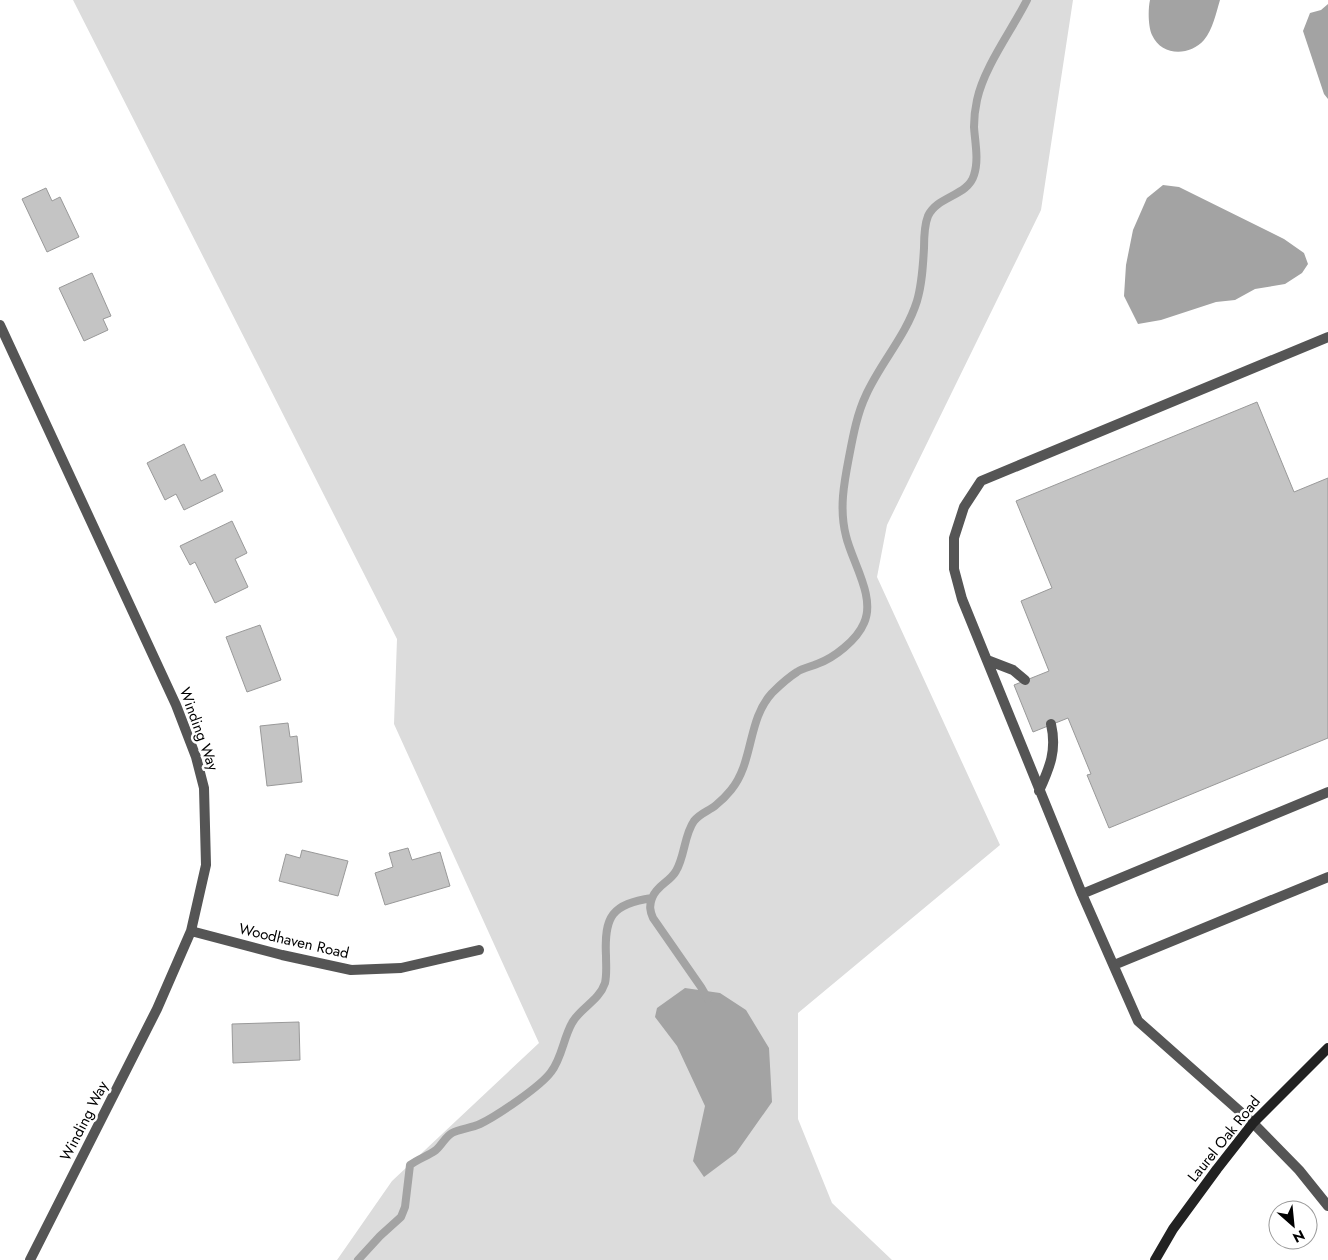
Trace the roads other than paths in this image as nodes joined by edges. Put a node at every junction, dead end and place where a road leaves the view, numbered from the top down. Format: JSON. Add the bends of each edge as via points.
{"nodes":[{"id":1,"x":0,"y":326,"type":"edge"},
{"id":2,"x":1328,"y":337,"type":"edge"},
{"id":3,"x":987,"y":660,"type":"junction"},
{"id":4,"x":1025,"y":680,"type":"dead end"},
{"id":5,"x":1051,"y":724,"type":"dead end"},
{"id":6,"x":1039,"y":791,"type":"junction"},
{"id":7,"x":1328,"y":792,"type":"edge"},
{"id":8,"x":1328,"y":877,"type":"edge"},
{"id":9,"x":1082,"y":894,"type":"junction"},
{"id":10,"x":191,"y":931,"type":"junction"},
{"id":11,"x":479,"y":950,"type":"dead end"},
{"id":12,"x":1114,"y":965,"type":"junction"},
{"id":13,"x":1328,"y":1048,"type":"edge"},
{"id":14,"x":1253,"y":1123,"type":"junction"},
{"id":15,"x":1328,"y":1206,"type":"edge"},
{"id":16,"x":30,"y":1260,"type":"edge"},
{"id":17,"x":1155,"y":1260,"type":"edge"}],
"edges":[{"from":1,"to":10,"type":"street","name":"Winding Way","via":[[176,705],[196,757],[204,788],[206,866]]},
{"from":2,"to":3,"type":"street","via":[[981,481],[964,507],[954,538],[954,569],[962,599]]},
{"from":3,"to":4,"type":"street","via":[[1013,670]]},
{"from":3,"to":6,"type":"street"},
{"from":5,"to":6,"type":"street","via":[[1054,738],[1051,766]]},
{"from":6,"to":9,"type":"street"},
{"from":7,"to":9,"type":"street"},
{"from":8,"to":12,"type":"street"},
{"from":9,"to":12,"type":"street"},
{"from":10,"to":11,"type":"street","name":"Woodhaven Road","via":[[351,970],[401,968]]},
{"from":10,"to":16,"type":"street","name":"Winding Way","via":[[157,1009]]},
{"from":12,"to":14,"type":"street","via":[[1138,1021]]},
{"from":13,"to":14,"type":"street","name":"Laurel Oak Road"},
{"from":14,"to":15,"type":"street","via":[[1299,1170]]},
{"from":14,"to":17,"type":"street","name":"Laurel Oak Road","via":[[1179,1221]]}]}
